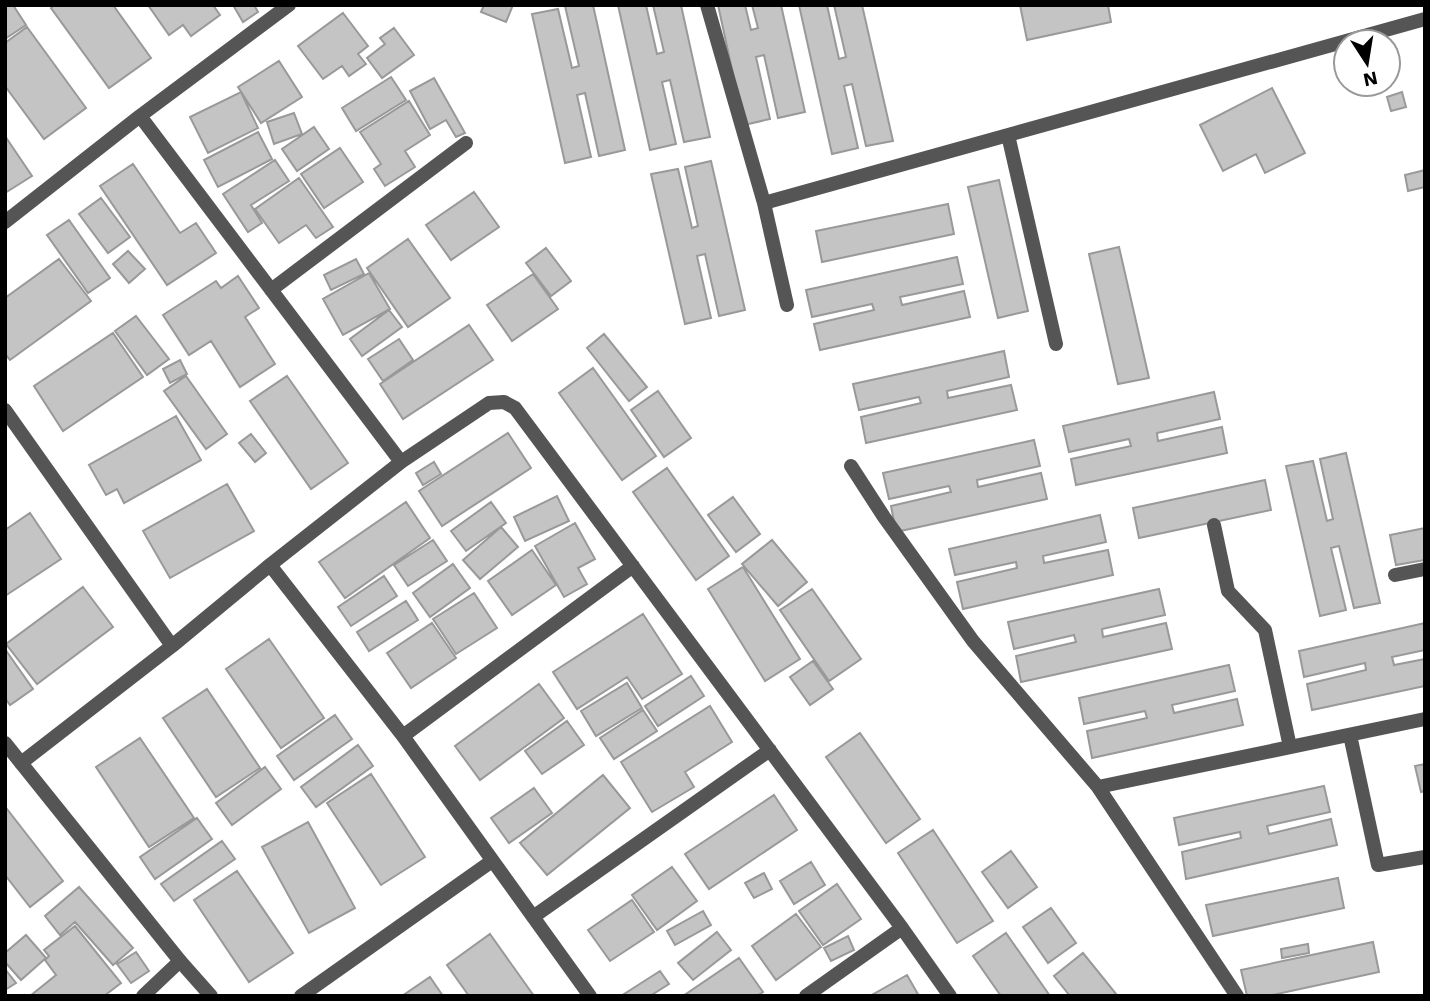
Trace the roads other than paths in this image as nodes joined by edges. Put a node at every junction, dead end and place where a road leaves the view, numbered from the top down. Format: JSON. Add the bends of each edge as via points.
{"nodes":[{"id":1,"x":289,"y":5,"type":"edge"},
{"id":2,"x":707,"y":5,"type":"edge"},
{"id":3,"x":1425,"y":19,"type":"edge"},
{"id":4,"x":140,"y":116,"type":"junction"},
{"id":5,"x":1008,"y":135,"type":"junction"},
{"id":6,"x":466,"y":143,"type":"dead end"},
{"id":7,"x":764,"y":203,"type":"junction"},
{"id":8,"x":5,"y":222,"type":"edge"},
{"id":9,"x":271,"y":290,"type":"junction"},
{"id":10,"x":788,"y":305,"type":"dead end"},
{"id":11,"x":1056,"y":344,"type":"dead end"},
{"id":12,"x":5,"y":410,"type":"edge"},
{"id":13,"x":401,"y":462,"type":"junction"},
{"id":14,"x":851,"y":466,"type":"dead end"},
{"id":15,"x":1214,"y":525,"type":"dead end"},
{"id":16,"x":270,"y":565,"type":"junction"},
{"id":17,"x":633,"y":566,"type":"junction"},
{"id":18,"x":1425,"y":569,"type":"edge"},
{"id":19,"x":1395,"y":575,"type":"dead end"},
{"id":20,"x":172,"y":646,"type":"junction"},
{"id":21,"x":1425,"y":719,"type":"edge"},
{"id":22,"x":1350,"y":734,"type":"junction"},
{"id":23,"x":402,"y":736,"type":"junction"},
{"id":24,"x":5,"y":743,"type":"edge"},
{"id":25,"x":1290,"y":747,"type":"junction"},
{"id":26,"x":770,"y":750,"type":"junction"},
{"id":27,"x":21,"y":763,"type":"junction"},
{"id":28,"x":1098,"y":788,"type":"junction"},
{"id":29,"x":1425,"y":857,"type":"edge"},
{"id":30,"x":492,"y":861,"type":"junction"},
{"id":31,"x":533,"y":916,"type":"junction"},
{"id":32,"x":902,"y":928,"type":"junction"},
{"id":33,"x":180,"y":961,"type":"junction"},
{"id":34,"x":143,"y":996,"type":"edge"},
{"id":35,"x":211,"y":996,"type":"edge"},
{"id":36,"x":301,"y":996,"type":"edge"},
{"id":37,"x":590,"y":996,"type":"edge"},
{"id":38,"x":806,"y":996,"type":"edge"},
{"id":39,"x":950,"y":996,"type":"edge"},
{"id":40,"x":1237,"y":996,"type":"edge"}],
"edges":[{"from":1,"to":4,"type":"street"},
{"from":2,"to":7,"type":"street"},
{"from":3,"to":5,"type":"street"},
{"from":4,"to":8,"type":"street"},
{"from":4,"to":9,"type":"street"},
{"from":5,"to":7,"type":"street"},
{"from":5,"to":11,"type":"street"},
{"from":6,"to":9,"type":"street"},
{"from":7,"to":10,"type":"street"},
{"from":9,"to":13,"type":"street"},
{"from":12,"to":20,"type":"street"},
{"from":13,"to":16,"type":"street"},
{"from":13,"to":17,"type":"street","via":[[489,403],[509,404]]},
{"from":14,"to":28,"type":"street","via":[[974,641]]},
{"from":15,"to":25,"type":"street","via":[[1228,592],[1265,630]]},
{"from":16,"to":20,"type":"street"},
{"from":16,"to":23,"type":"street"},
{"from":17,"to":23,"type":"street"},
{"from":17,"to":26,"type":"street"},
{"from":18,"to":19,"type":"street"},
{"from":20,"to":27,"type":"street"},
{"from":21,"to":22,"type":"street"},
{"from":22,"to":25,"type":"street"},
{"from":22,"to":29,"type":"street","via":[[1378,865]]},
{"from":23,"to":30,"type":"street"},
{"from":24,"to":27,"type":"street"},
{"from":25,"to":28,"type":"street"},
{"from":26,"to":31,"type":"street"},
{"from":26,"to":32,"type":"street"},
{"from":27,"to":33,"type":"street"},
{"from":28,"to":40,"type":"street"},
{"from":30,"to":31,"type":"street"},
{"from":30,"to":36,"type":"street"},
{"from":31,"to":37,"type":"street"},
{"from":32,"to":38,"type":"street"},
{"from":32,"to":39,"type":"street"},
{"from":33,"to":34,"type":"street"},
{"from":33,"to":35,"type":"street"}]}
